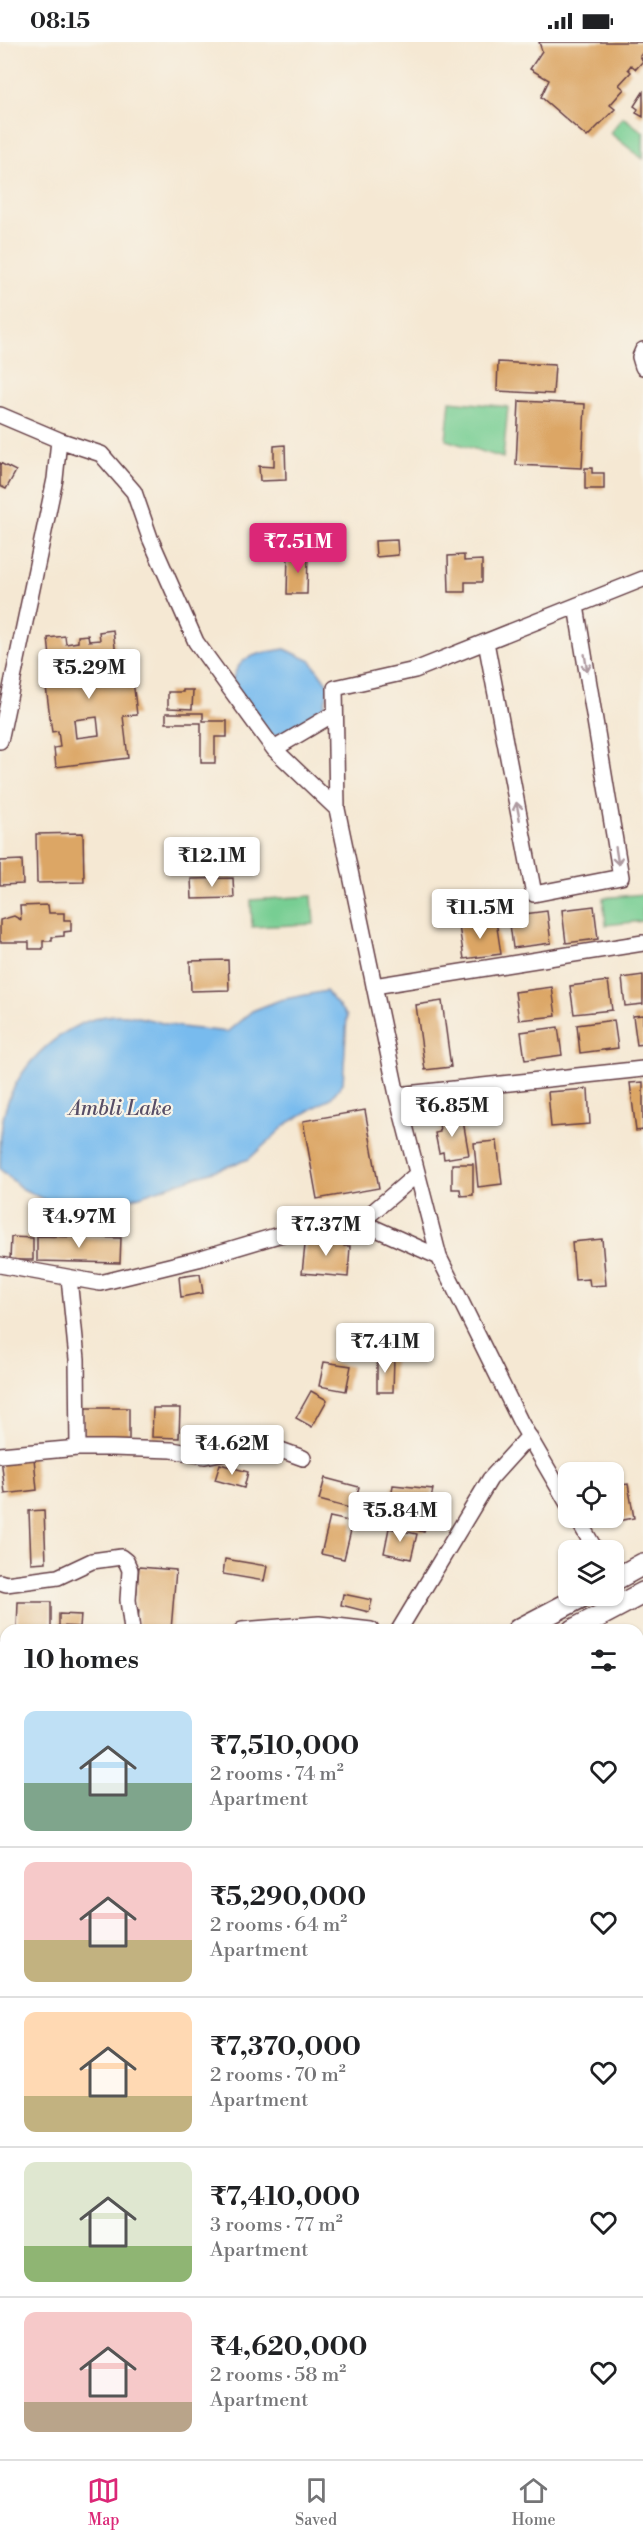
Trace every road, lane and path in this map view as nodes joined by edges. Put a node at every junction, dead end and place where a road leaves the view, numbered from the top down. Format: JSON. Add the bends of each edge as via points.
{"nodes":[{"id":1,"x":643,"y":350,"type":"edge"},
{"id":2,"x":643,"y":366,"type":"edge"},
{"id":3,"x":0,"y":415,"type":"edge"},
{"id":4,"x":59,"y":440,"type":"junction"},
{"id":5,"x":643,"y":579,"type":"edge"},
{"id":6,"x":576,"y":606,"type":"junction"},
{"id":7,"x":486,"y":642,"type":"junction"},
{"id":8,"x":335,"y":713,"type":"junction"},
{"id":9,"x":0,"y":741,"type":"edge"},
{"id":10,"x":274,"y":749,"type":"junction"},
{"id":11,"x":337,"y":809,"type":"junction"},
{"id":12,"x":643,"y":943,"type":"edge"},
{"id":13,"x":374,"y":986,"type":"junction"},
{"id":14,"x":643,"y":1069,"type":"edge"},
{"id":15,"x":397,"y":1095,"type":"junction"},
{"id":16,"x":417,"y":1174,"type":"junction"},
{"id":17,"x":361,"y":1222,"type":"junction"},
{"id":18,"x":439,"y":1257,"type":"junction"},
{"id":19,"x":0,"y":1265,"type":"edge"},
{"id":20,"x":69,"y":1278,"type":"junction"},
{"id":21,"x":529,"y":1436,"type":"junction"},
{"id":22,"x":78,"y":1448,"type":"junction"},
{"id":23,"x":0,"y":1455,"type":"edge"},
{"id":24,"x":303,"y":1458,"type":"dead end"},
{"id":25,"x":558,"y":1487,"type":"edge"},
{"id":26,"x":643,"y":1564,"type":"edge"},
{"id":27,"x":624,"y":1574,"type":"edge"},
{"id":28,"x":0,"y":1582,"type":"edge"},
{"id":29,"x":635,"y":1598,"type":"edge"},
{"id":30,"x":564,"y":1606,"type":"edge"},
{"id":31,"x":131,"y":1624,"type":"edge"},
{"id":32,"x":403,"y":1624,"type":"edge"},
{"id":33,"x":529,"y":1624,"type":"edge"},
{"id":34,"x":585,"y":1624,"type":"edge"}],
"edges":[{"from":1,"to":2,"type":"street"},
{"from":3,"to":4,"type":"street"},
{"from":4,"to":9,"type":"street","via":[[55,479]]},
{"from":4,"to":10,"type":"street","via":[[101,454],[134,492],[196,642]]},
{"from":5,"to":6,"type":"street"},
{"from":6,"to":7,"type":"street"},
{"from":6,"to":7,"type":"street","one_way":true,"via":[[621,877],[534,894]]},
{"from":7,"to":8,"type":"street","via":[[415,670],[335,688]]},
{"from":8,"to":10,"type":"street"},
{"from":8,"to":11,"type":"street"},
{"from":10,"to":11,"type":"street"},
{"from":11,"to":13,"type":"street"},
{"from":12,"to":13,"type":"street"},
{"from":13,"to":15,"type":"street"},
{"from":14,"to":15,"type":"street"},
{"from":15,"to":16,"type":"street"},
{"from":16,"to":17,"type":"street"},
{"from":16,"to":18,"type":"street"},
{"from":17,"to":18,"type":"street"},
{"from":17,"to":20,"type":"street","via":[[302,1228],[100,1283]]},
{"from":18,"to":21,"type":"street"},
{"from":19,"to":20,"type":"street"},
{"from":20,"to":22,"type":"street","via":[[77,1359]]},
{"from":21,"to":25,"type":"street"},
{"from":21,"to":32,"type":"street","via":[[490,1479]]},
{"from":22,"to":23,"type":"street"},
{"from":22,"to":24,"type":"street","via":[[172,1450],[205,1456],[264,1444]]},
{"from":26,"to":27,"type":"street"},
{"from":28,"to":31,"type":"street","via":[[58,1577],[92,1561],[121,1557],[130,1570]]},
{"from":29,"to":34,"type":"street"},
{"from":30,"to":33,"type":"street"}]}
